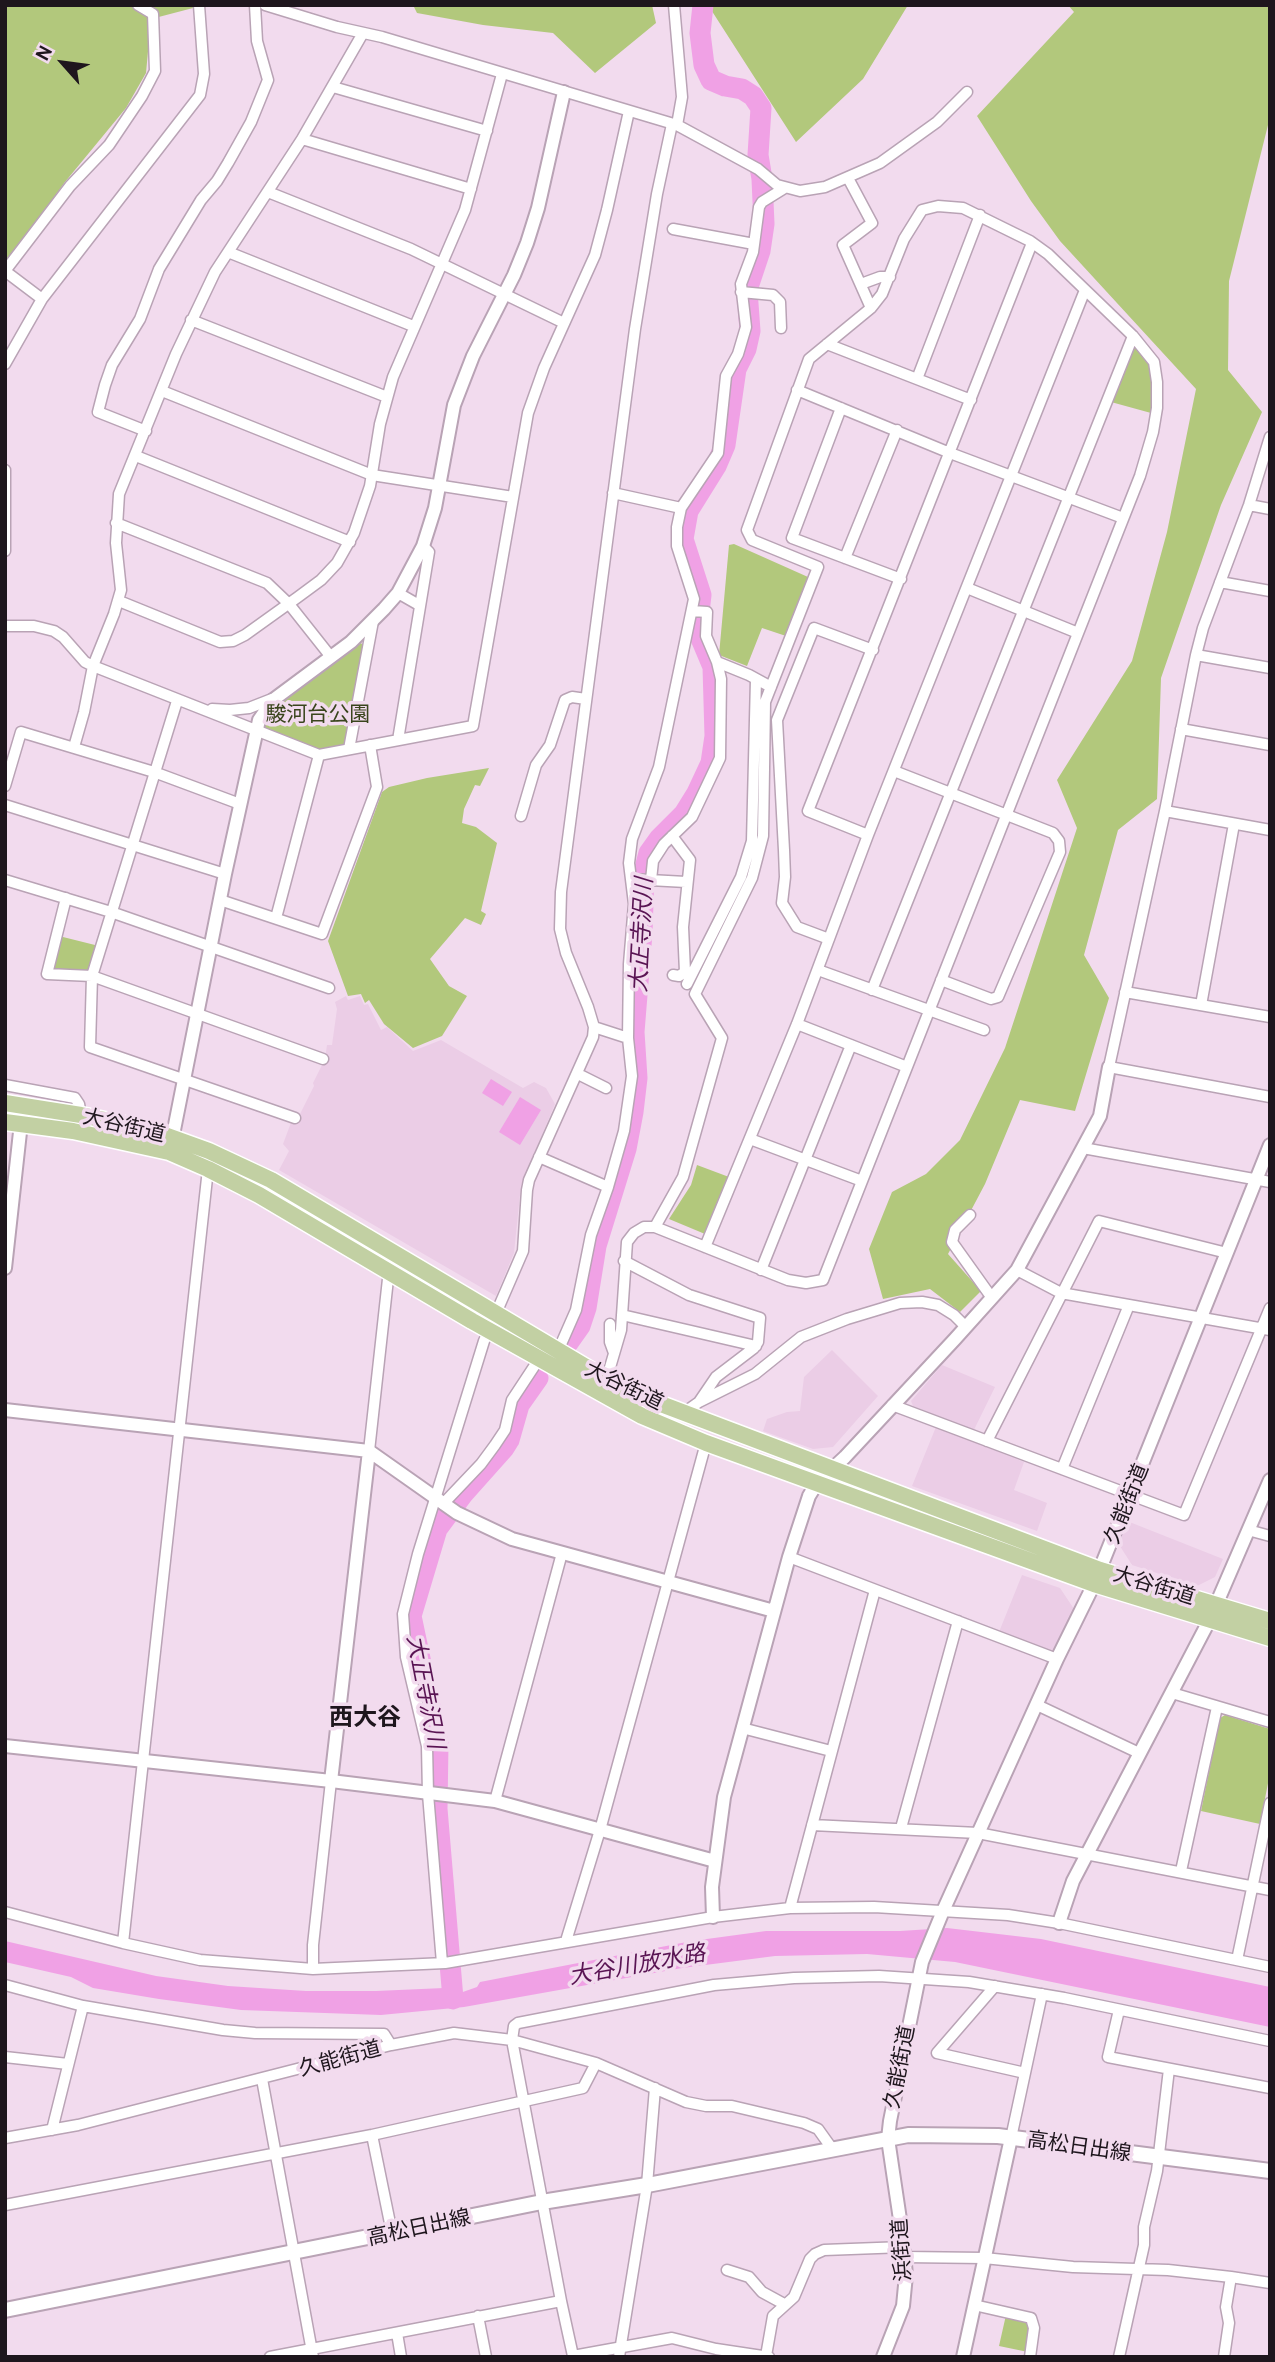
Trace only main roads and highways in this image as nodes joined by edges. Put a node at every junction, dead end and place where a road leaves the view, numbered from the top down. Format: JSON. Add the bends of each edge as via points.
{"nodes":[{"id":1,"x":5,"y":1103,"type":"edge"},
{"id":2,"x":13,"y":1123,"type":"edge"},
{"id":3,"x":171,"y":1144,"type":"junction"},
{"id":4,"x":603,"y":1387,"type":"junction"},
{"id":5,"x":1097,"y":1577,"type":"junction"},
{"id":6,"x":1270,"y":1621,"type":"edge"},
{"id":7,"x":1270,"y":1638,"type":"edge"},
{"id":8,"x":888,"y":2139,"type":"joint"},
{"id":9,"x":833,"y":2150,"type":"joint"},
{"id":10,"x":1270,"y":2171,"type":"edge"},
{"id":11,"x":5,"y":2310,"type":"edge"}],
"edges":[{"from":1,"to":3,"type":"main road","name":"大谷街道","via":[[80,1115]]},
{"from":2,"to":3,"type":"main road","name":"大谷街道"},
{"from":3,"to":4,"type":"main road","name":"大谷街道","via":[[539,1359]]},
{"from":3,"to":4,"type":"main road","name":"大谷街道","via":[[209,1151],[271,1180],[558,1350]]},
{"from":4,"to":5,"type":"main road","name":"大谷街道","via":[[831,1470]]},
{"from":4,"to":5,"type":"main road","name":"大谷街道","via":[[642,1416],[706,1443]]},
{"from":5,"to":6,"type":"main road","name":"大谷街道"},
{"from":5,"to":7,"type":"main road","name":"大谷街道","via":[[1209,1621]]},
{"from":8,"to":9,"type":"main road","name":"久能街道"},
{"from":8,"to":10,"type":"main road","name":"高松日出線","via":[[943,2134],[1011,2138]]},
{"from":9,"to":11,"type":"main road","name":"高松日出線","via":[[542,2202]]}]}
